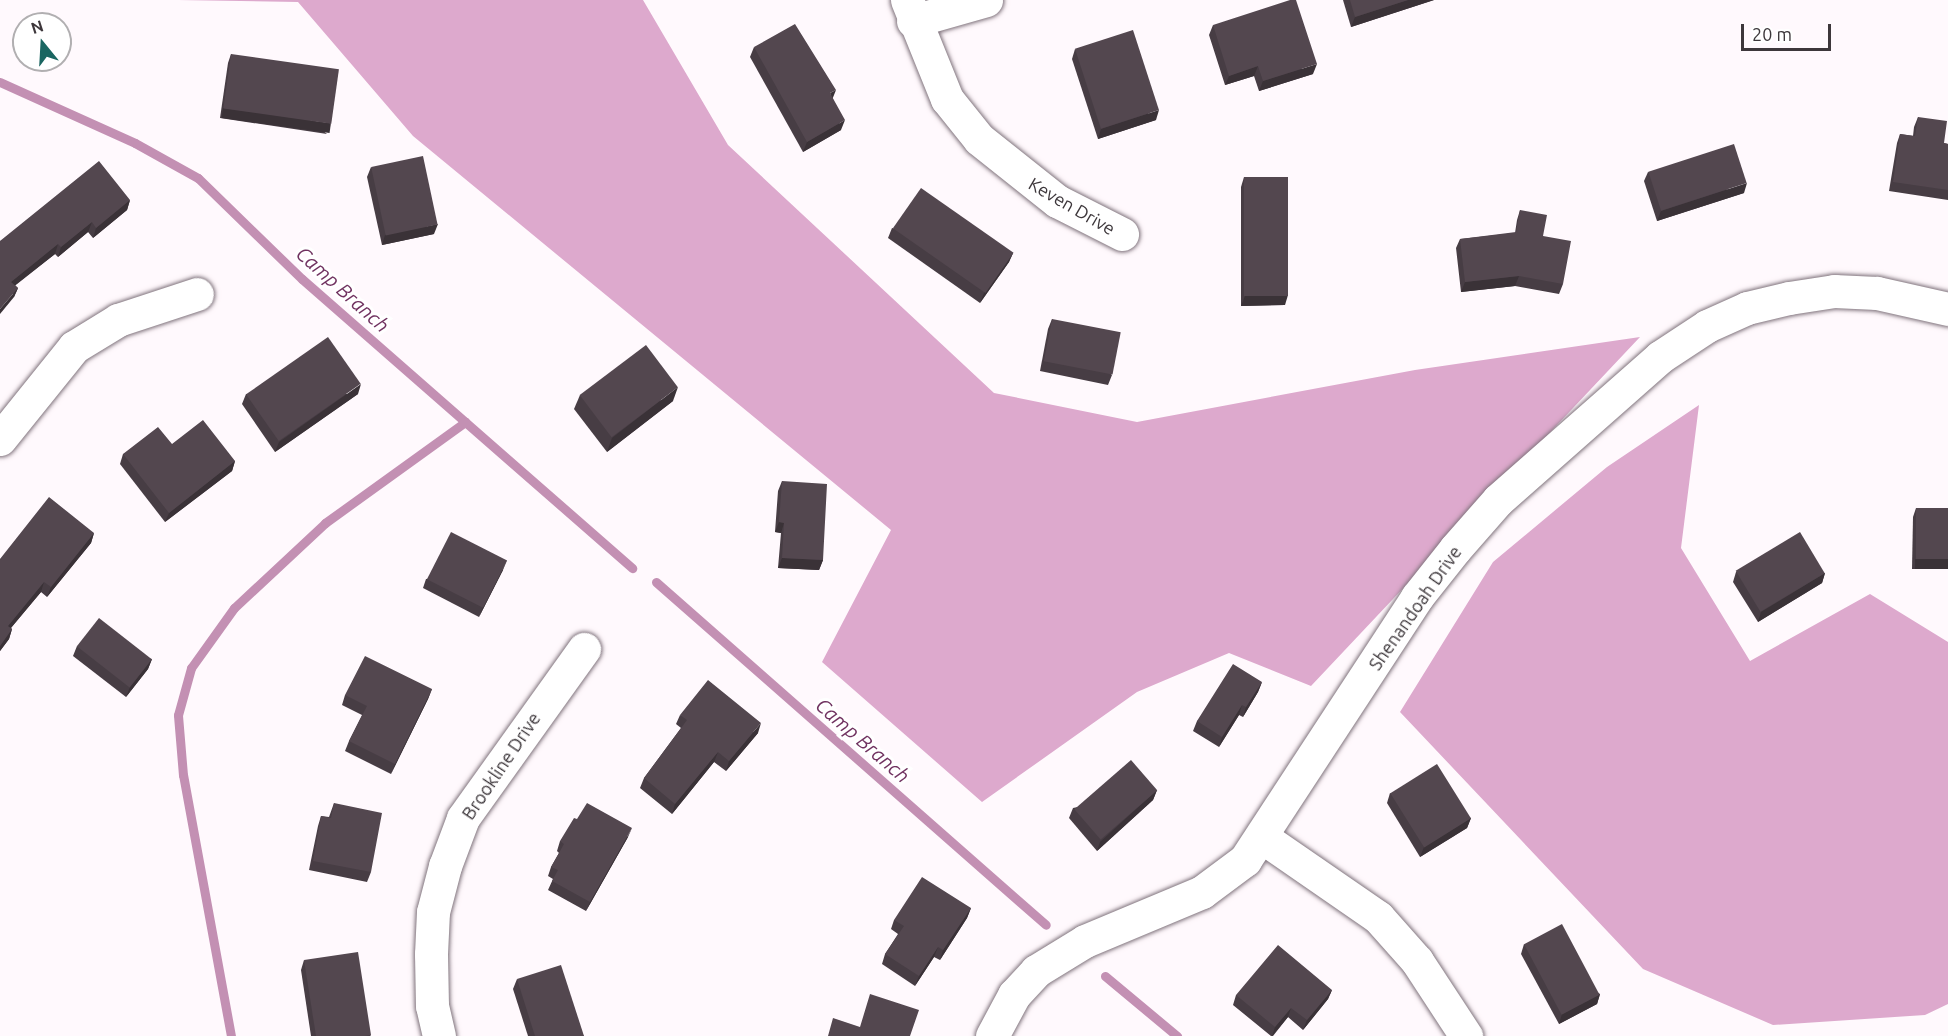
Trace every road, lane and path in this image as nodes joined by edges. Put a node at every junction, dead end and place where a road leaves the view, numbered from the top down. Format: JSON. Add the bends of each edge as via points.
{"nodes":[{"id":1,"x":987,"y":0,"type":"edge"},
{"id":2,"x":910,"y":11,"type":"edge"},
{"id":3,"x":1122,"y":234,"type":"dead end"},
{"id":4,"x":197,"y":294,"type":"dead end"},
{"id":5,"x":1948,"y":309,"type":"edge"},
{"id":6,"x":0,"y":439,"type":"edge"},
{"id":7,"x":584,"y":649,"type":"dead end"},
{"id":8,"x":1262,"y":837,"type":"junction"},
{"id":9,"x":439,"y":1036,"type":"edge"},
{"id":10,"x":992,"y":1036,"type":"edge"},
{"id":11,"x":1466,"y":1036,"type":"edge"}],
"edges":[{"from":1,"to":2,"type":"street"},
{"from":2,"to":3,"type":"street","name":"Keven Drive","via":[[947,99],[979,139],[1057,201]]},
{"from":4,"to":6,"type":"street","via":[[118,320],[74,347]]},
{"from":5,"to":8,"type":"street","name":"Shenandoah Drive","via":[[1877,293],[1834,291],[1789,298],[1727,317],[1660,357],[1506,492],[1455,549],[1417,597]]},
{"from":7,"to":9,"type":"street","name":"Brookline Drive","via":[[463,818],[445,866],[433,912],[431,954],[432,1006]]},
{"from":8,"to":10,"type":"street","name":"Shenandoah Drive","via":[[1245,860],[1202,892],[1085,941],[1036,971],[1014,995]]},
{"from":8,"to":11,"type":"street","via":[[1378,917],[1417,961]]}]}
